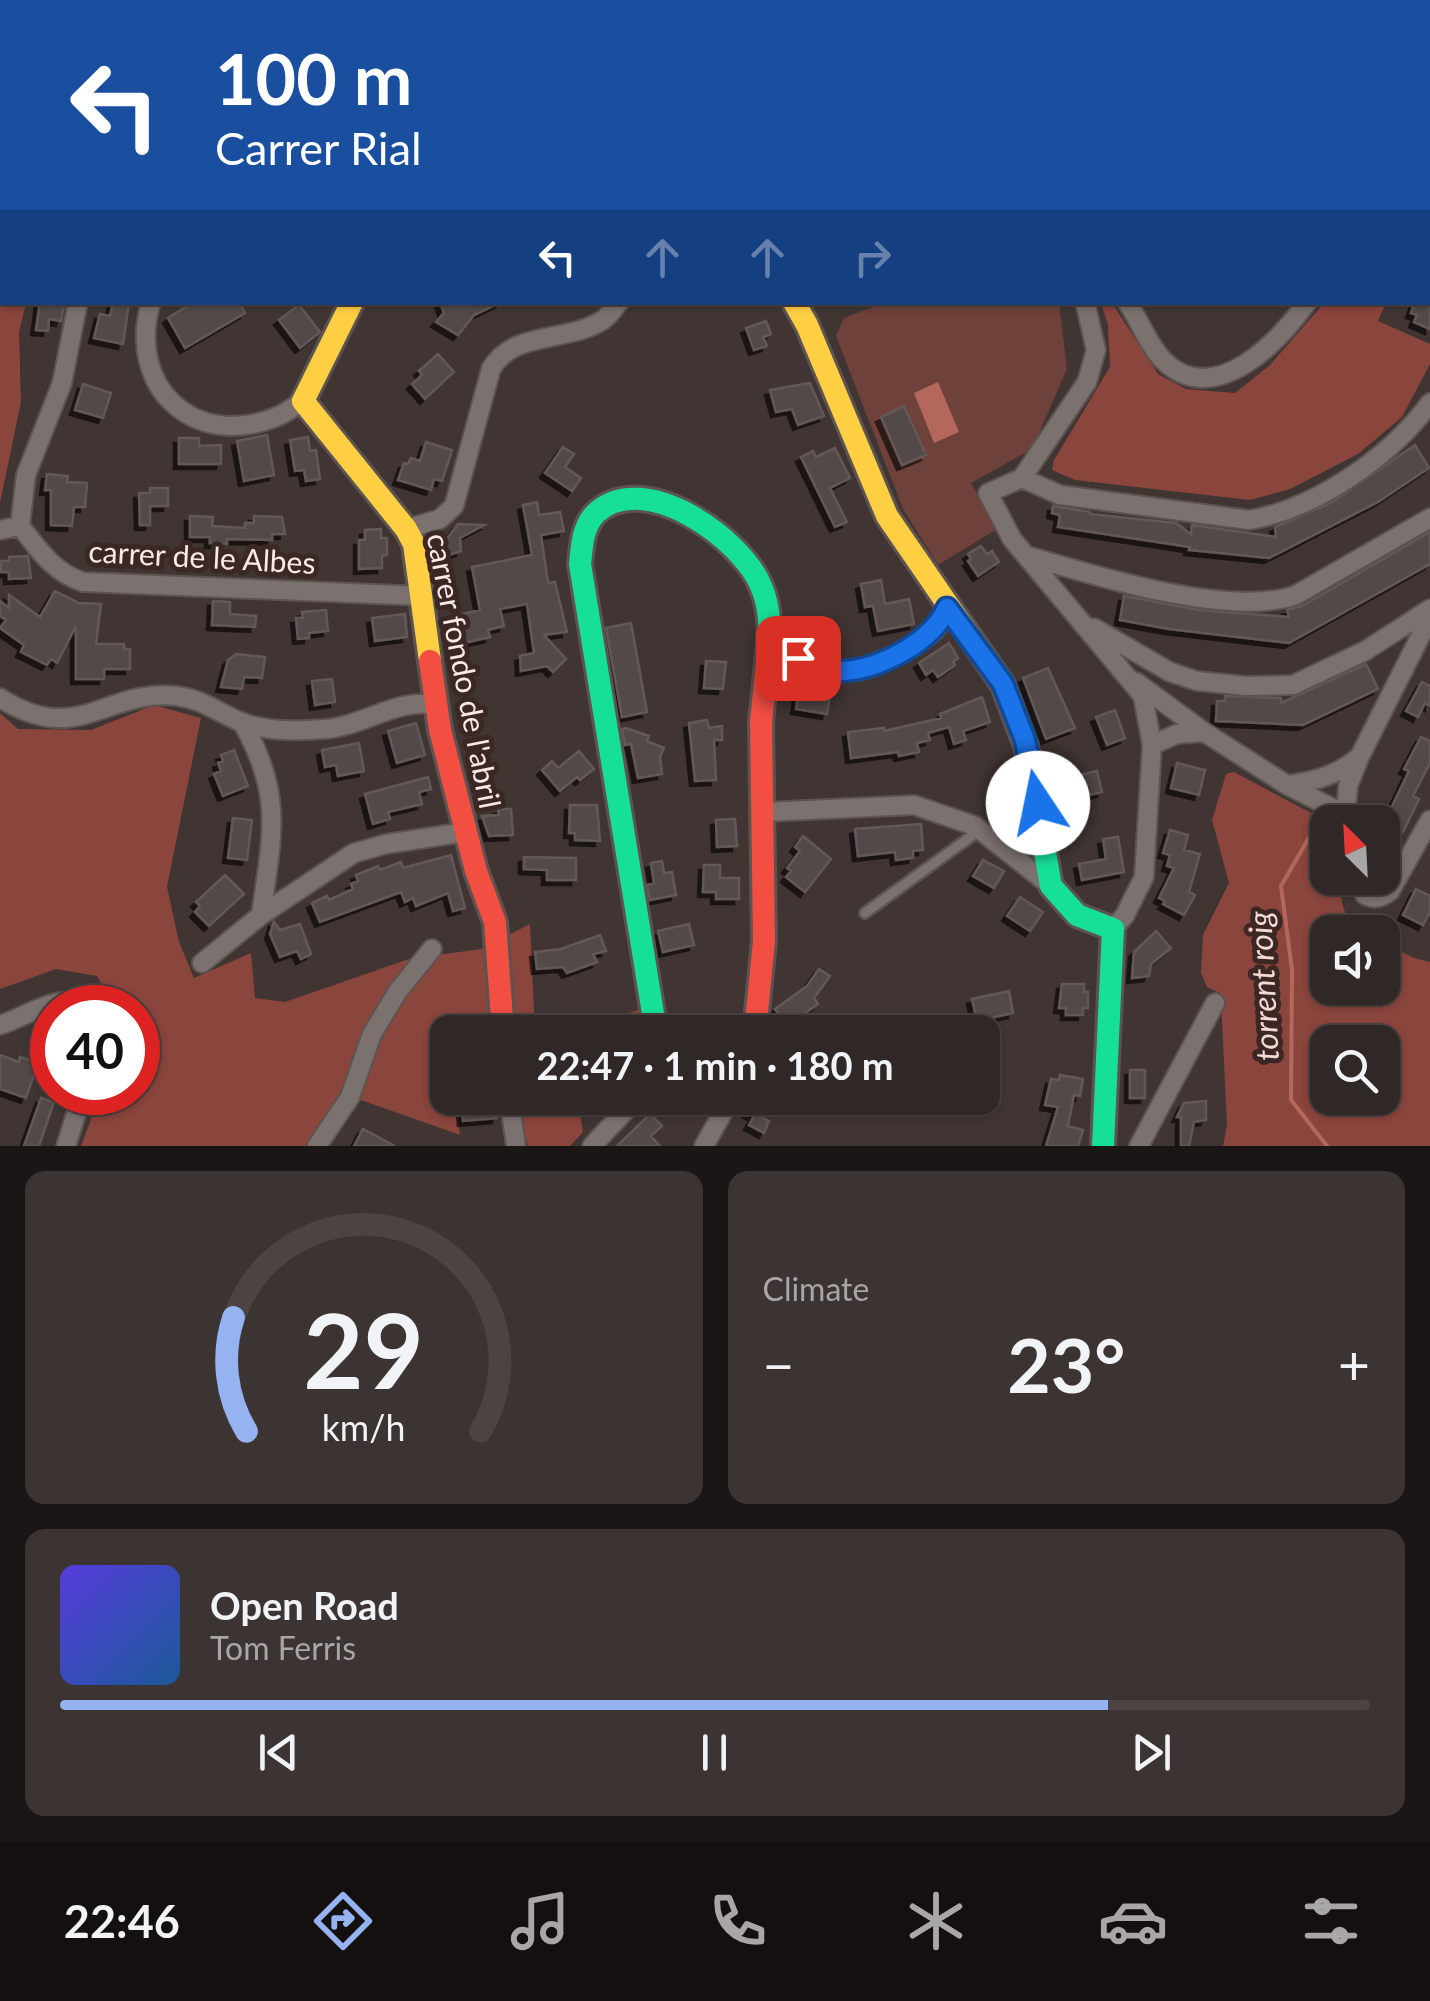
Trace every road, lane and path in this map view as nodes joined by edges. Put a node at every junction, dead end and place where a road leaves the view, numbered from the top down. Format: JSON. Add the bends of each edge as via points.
{"nodes":[{"id":1,"x":77,"y":305,"type":"edge"},
{"id":2,"x":151,"y":305,"type":"edge"},
{"id":3,"x":351,"y":305,"type":"edge"},
{"id":4,"x":616,"y":305,"type":"edge"},
{"id":5,"x":796,"y":305,"type":"edge"},
{"id":6,"x":1086,"y":305,"type":"edge"},
{"id":7,"x":1128,"y":305,"type":"edge"},
{"id":8,"x":1305,"y":305,"type":"edge"},
{"id":9,"x":303,"y":401,"type":"junction"},
{"id":10,"x":1430,"y":403,"type":"edge"},
{"id":11,"x":1022,"y":478,"type":"junction"},
{"id":12,"x":1430,"y":518,"type":"edge"},
{"id":13,"x":20,"y":526,"type":"junction"},
{"id":14,"x":406,"y":528,"type":"junction"},
{"id":15,"x":0,"y":530,"type":"edge"},
{"id":16,"x":1027,"y":556,"type":"junction"},
{"id":17,"x":423,"y":596,"type":"junction"},
{"id":18,"x":947,"y":608,"type":"junction"},
{"id":19,"x":1430,"y":613,"type":"edge"},
{"id":20,"x":1076,"y":617,"type":"junction"},
{"id":21,"x":767,"y":642,"type":"junction"},
{"id":22,"x":1128,"y":676,"type":"junction"},
{"id":23,"x":0,"y":698,"type":"edge"},
{"id":24,"x":437,"y":704,"type":"junction"},
{"id":25,"x":242,"y":722,"type":"junction"},
{"id":26,"x":1204,"y":732,"type":"junction"},
{"id":27,"x":1152,"y":745,"type":"junction"},
{"id":28,"x":1360,"y":756,"type":"junction"},
{"id":29,"x":1288,"y":785,"type":"junction"},
{"id":30,"x":1327,"y":805,"type":"edge"},
{"id":31,"x":1351,"y":805,"type":"edge"},
{"id":32,"x":765,"y":812,"type":"junction"},
{"id":33,"x":1430,"y":820,"type":"edge"},
{"id":34,"x":980,"y":830,"type":"junction"},
{"id":35,"x":465,"y":832,"type":"junction"},
{"id":36,"x":1042,"y":834,"type":"junction"},
{"id":37,"x":1008,"y":852,"type":"junction"},
{"id":38,"x":1400,"y":873,"type":"edge"},
{"id":39,"x":1052,"y":886,"type":"junction"},
{"id":40,"x":865,"y":913,"type":"dead end"},
{"id":41,"x":261,"y":914,"type":"junction"},
{"id":42,"x":1113,"y":929,"type":"junction"},
{"id":43,"x":432,"y":949,"type":"dead end"},
{"id":44,"x":202,"y":963,"type":"dead end"},
{"id":45,"x":1215,"y":1002,"type":"dead end"},
{"id":46,"x":30,"y":1013,"type":"edge"},
{"id":47,"x":502,"y":1015,"type":"edge"},
{"id":48,"x":653,"y":1015,"type":"edge"},
{"id":49,"x":757,"y":1015,"type":"edge"},
{"id":50,"x":0,"y":1025,"type":"edge"},
{"id":51,"x":76,"y":1115,"type":"edge"},
{"id":52,"x":511,"y":1115,"type":"edge"},
{"id":53,"x":620,"y":1115,"type":"edge"},
{"id":54,"x":721,"y":1115,"type":"edge"},
{"id":55,"x":66,"y":1146,"type":"edge"},
{"id":56,"x":317,"y":1146,"type":"edge"},
{"id":57,"x":516,"y":1146,"type":"edge"},
{"id":58,"x":592,"y":1146,"type":"edge"},
{"id":59,"x":704,"y":1146,"type":"edge"},
{"id":60,"x":1103,"y":1146,"type":"edge"},
{"id":61,"x":1138,"y":1146,"type":"edge"}],
"edges":[{"from":1,"to":13,"type":"street","via":[[62,382],[26,475]]},
{"from":2,"to":9,"type":"street","via":[[144,346],[153,380],[193,420],[238,426],[276,417]]},
{"from":3,"to":9,"type":"street"},
{"from":4,"to":14,"type":"street","via":[[583,329],[500,354],[454,506],[440,520]]},
{"from":5,"to":18,"type":"street","via":[[887,516]]},
{"from":6,"to":11,"type":"street","via":[[1096,350],[1088,382]]},
{"from":7,"to":8,"type":"street","via":[[1165,362],[1212,376],[1252,362]]},
{"from":9,"to":14,"type":"street","name":"carrer fondo de l'abril"},
{"from":10,"to":11,"type":"street","via":[[1380,457],[1268,517],[1248,520],[1060,495]]},
{"from":11,"to":16,"type":"street","via":[[988,494]]},
{"from":12,"to":16,"type":"street","via":[[1296,595],[1260,602],[1115,582]]},
{"from":13,"to":15,"type":"street"},
{"from":13,"to":17,"type":"street","name":"carrer de le Albes","via":[[50,564],[83,582]]},
{"from":14,"to":17,"type":"street","name":"carrer fondo de l'abril"},
{"from":16,"to":20,"type":"street"},
{"from":17,"to":24,"type":"street","name":"carrer fondo de l'abril"},
{"from":18,"to":21,"type":"street","via":[[940,626],[920,642],[841,672]]},
{"from":18,"to":36,"type":"street","via":[[1003,684],[1025,740]]},
{"from":19,"to":20,"type":"street","via":[[1292,685],[1246,686],[1170,672]]},
{"from":19,"to":28,"type":"street"},
{"from":20,"to":22,"type":"street"},
{"from":21,"to":32,"type":"street","via":[[760,719]]},
{"from":21,"to":48,"type":"street","via":[[764,592],[749,564],[706,523],[628,499],[606,504],[591,518],[579,546],[580,564]]},
{"from":22,"to":26,"type":"street"},
{"from":22,"to":27,"type":"street","via":[[1143,696]]},
{"from":23,"to":25,"type":"street","via":[[32,715],[67,720],[178,696]]},
{"from":24,"to":25,"type":"street","via":[[411,704],[331,729],[292,731]]},
{"from":24,"to":35,"type":"street","name":"carrer fondo de l'abril"},
{"from":25,"to":41,"type":"street","via":[[272,803]]},
{"from":26,"to":27,"type":"street"},
{"from":26,"to":29,"type":"street"},
{"from":27,"to":42,"type":"street","via":[[1144,877]]},
{"from":28,"to":29,"type":"street","via":[[1344,770]]},
{"from":28,"to":31,"type":"street","via":[[1348,786]]},
{"from":29,"to":30,"type":"street"},
{"from":32,"to":34,"type":"street","via":[[914,805]]},
{"from":32,"to":49,"type":"street"},
{"from":33,"to":38,"type":"street"},
{"from":34,"to":37,"type":"street"},
{"from":34,"to":40,"type":"lane"},
{"from":35,"to":41,"type":"street","via":[[354,853]]},
{"from":35,"to":47,"type":"street","name":"carrer fondo de l'abril","via":[[496,922]]},
{"from":36,"to":37,"type":"street","via":[[1031,849]]},
{"from":36,"to":39,"type":"street"},
{"from":37,"to":39,"type":"street"},
{"from":39,"to":42,"type":"street","via":[[1078,917]]},
{"from":41,"to":44,"type":"street"},
{"from":42,"to":60,"type":"street"},
{"from":43,"to":56,"type":"street","via":[[372,1034],[350,1097]]},
{"from":45,"to":61,"type":"street"},
{"from":46,"to":50,"type":"street"},
{"from":51,"to":55,"type":"street"},
{"from":52,"to":57,"type":"street"},
{"from":53,"to":58,"type":"street"},
{"from":54,"to":59,"type":"street"}]}
